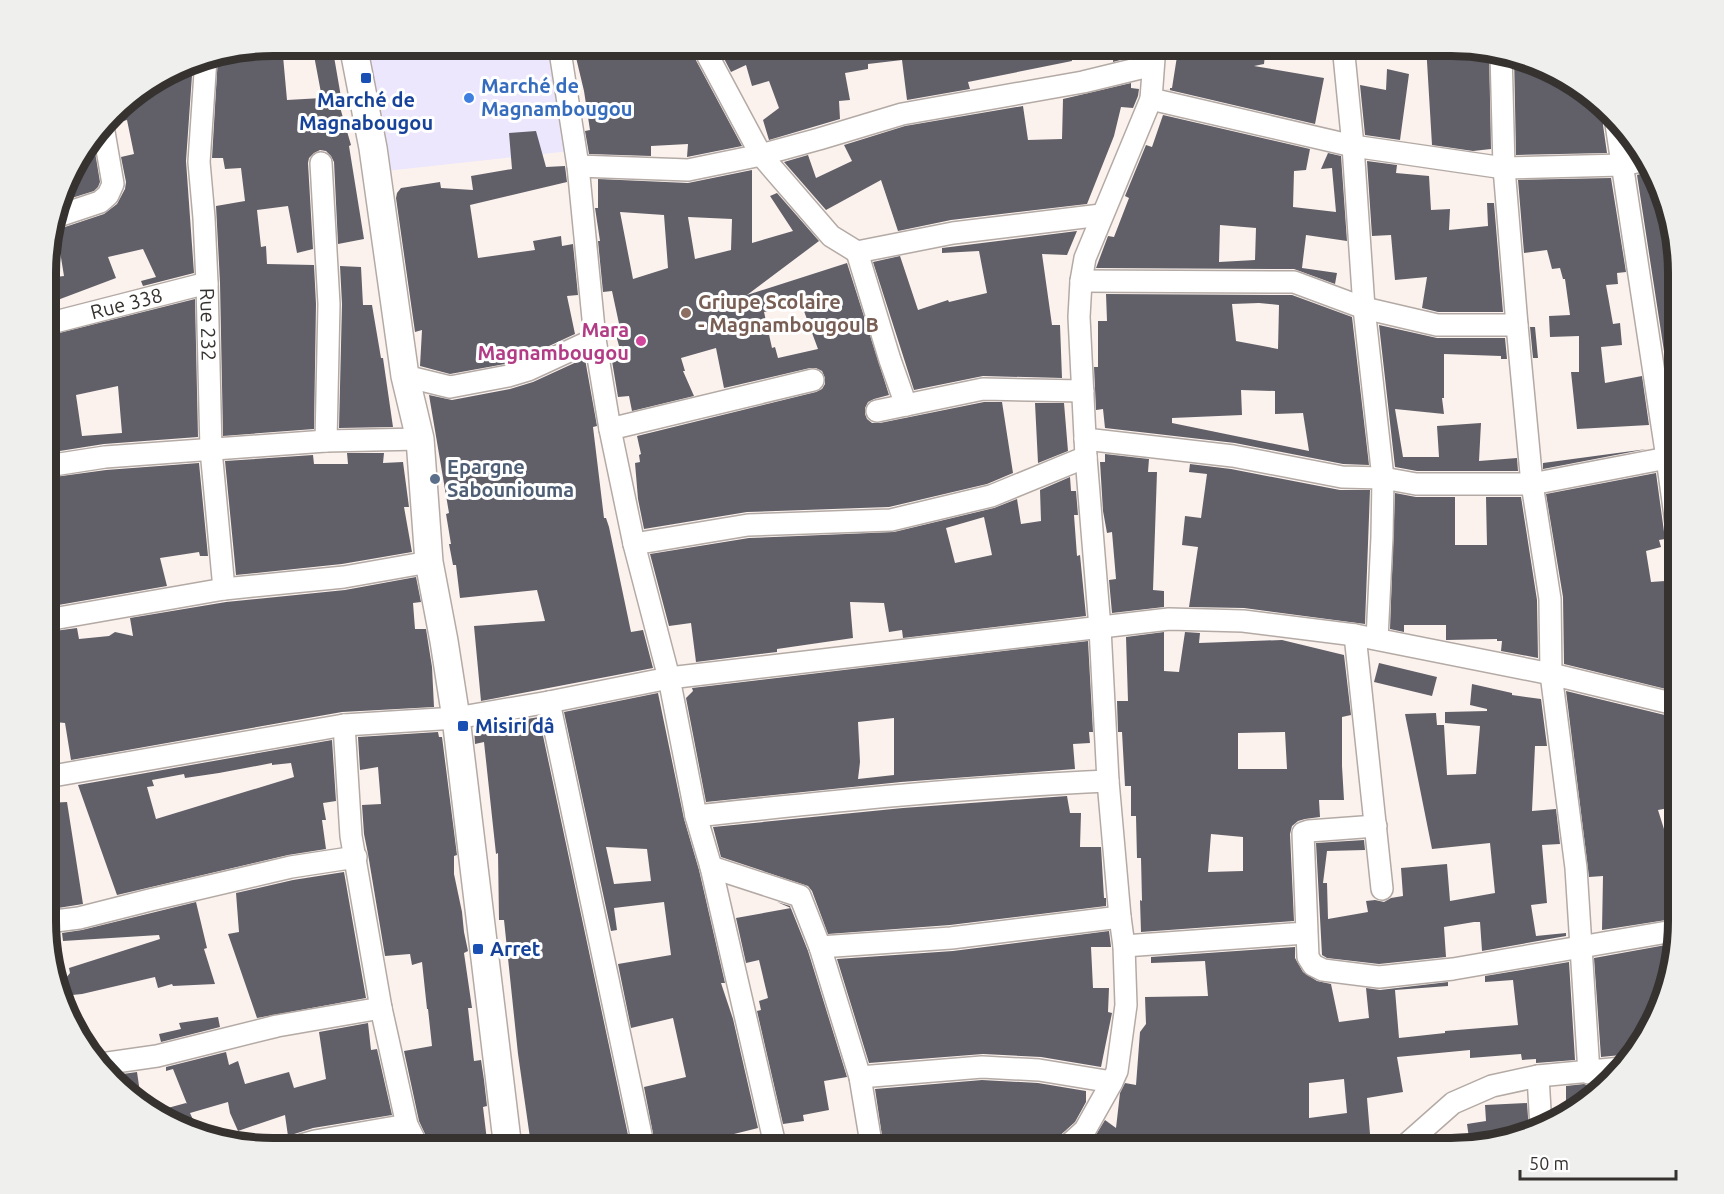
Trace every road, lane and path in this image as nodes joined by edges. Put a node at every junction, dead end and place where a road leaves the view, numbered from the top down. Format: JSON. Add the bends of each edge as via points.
{"nodes":[{"id":1,"x":355,"y":56,"type":"edge"},
{"id":2,"x":562,"y":56,"type":"edge"},
{"id":3,"x":708,"y":56,"type":"edge"},
{"id":4,"x":1151,"y":56,"type":"edge"},
{"id":5,"x":1154,"y":56,"type":"edge"},
{"id":6,"x":1344,"y":56,"type":"edge"},
{"id":7,"x":1501,"y":62,"type":"edge"},
{"id":8,"x":205,"y":66,"type":"edge"},
{"id":9,"x":1150,"y":99,"type":"junction"},
{"id":10,"x":1617,"y":132,"type":"edge"},
{"id":11,"x":104,"y":135,"type":"edge"},
{"id":12,"x":1353,"y":146,"type":"junction"},
{"id":13,"x":761,"y":155,"type":"junction"},
{"id":14,"x":1638,"y":162,"type":"edge"},
{"id":15,"x":321,"y":163,"type":"dead end"},
{"id":16,"x":1622,"y":165,"type":"junction"},
{"id":17,"x":578,"y":166,"type":"junction"},
{"id":18,"x":1504,"y":168,"type":"junction"},
{"id":19,"x":64,"y":214,"type":"edge"},
{"id":20,"x":1101,"y":215,"type":"junction"},
{"id":21,"x":857,"y":252,"type":"junction"},
{"id":22,"x":1081,"y":280,"type":"junction"},
{"id":23,"x":207,"y":283,"type":"junction"},
{"id":24,"x":1364,"y":308,"type":"junction"},
{"id":25,"x":56,"y":322,"type":"edge"},
{"id":26,"x":1517,"y":325,"type":"junction"},
{"id":27,"x":595,"y":339,"type":"junction"},
{"id":28,"x":405,"y":376,"type":"junction"},
{"id":29,"x":813,"y":380,"type":"dead end"},
{"id":30,"x":1083,"y":391,"type":"junction"},
{"id":31,"x":906,"y":405,"type":"junction"},
{"id":32,"x":877,"y":411,"type":"dead end"},
{"id":33,"x":610,"y":429,"type":"junction"},
{"id":34,"x":420,"y":440,"type":"junction"},
{"id":35,"x":326,"y":441,"type":"junction"},
{"id":36,"x":1086,"y":448,"type":"junction"},
{"id":37,"x":212,"y":450,"type":"junction"},
{"id":38,"x":1667,"y":458,"type":"junction"},
{"id":39,"x":56,"y":465,"type":"edge"},
{"id":40,"x":1668,"y":465,"type":"edge"},
{"id":41,"x":1383,"y":478,"type":"junction"},
{"id":42,"x":1532,"y":484,"type":"junction"},
{"id":43,"x":634,"y":544,"type":"junction"},
{"id":44,"x":429,"y":562,"type":"junction"},
{"id":45,"x":224,"y":589,"type":"junction"},
{"id":46,"x":56,"y":618,"type":"edge"},
{"id":47,"x":1100,"y":628,"type":"junction"},
{"id":48,"x":1355,"y":635,"type":"junction"},
{"id":49,"x":1377,"y":639,"type":"junction"},
{"id":50,"x":1551,"y":674,"type":"junction"},
{"id":51,"x":669,"y":678,"type":"junction"},
{"id":52,"x":549,"y":702,"type":"junction"},
{"id":53,"x":1668,"y":703,"type":"edge"},
{"id":54,"x":456,"y":718,"type":"junction"},
{"id":55,"x":344,"y":725,"type":"junction"},
{"id":56,"x":56,"y":775,"type":"edge"},
{"id":57,"x":1108,"y":781,"type":"junction"},
{"id":58,"x":696,"y":816,"type":"junction"},
{"id":59,"x":1376,"y":826,"type":"junction"},
{"id":60,"x":356,"y":857,"type":"junction"},
{"id":61,"x":711,"y":867,"type":"junction"},
{"id":62,"x":1382,"y":889,"type":"dead end"},
{"id":63,"x":1120,"y":917,"type":"junction"},
{"id":64,"x":56,"y":921,"type":"edge"},
{"id":65,"x":1668,"y":932,"type":"edge"},
{"id":66,"x":1306,"y":933,"type":"junction"},
{"id":67,"x":1125,"y":946,"type":"junction"},
{"id":68,"x":1581,"y":946,"type":"junction"},
{"id":69,"x":820,"y":947,"type":"junction"},
{"id":70,"x":381,"y":1008,"type":"junction"},
{"id":71,"x":108,"y":1064,"type":"edge"},
{"id":72,"x":1610,"y":1070,"type":"edge"},
{"id":73,"x":1589,"y":1073,"type":"junction"},
{"id":74,"x":1538,"y":1076,"type":"junction"},
{"id":75,"x":860,"y":1077,"type":"junction"},
{"id":76,"x":1112,"y":1082,"type":"junction"},
{"id":77,"x":1541,"y":1119,"type":"edge"},
{"id":78,"x":407,"y":1125,"type":"junction"},
{"id":79,"x":332,"y":1138,"type":"edge"},
{"id":80,"x":414,"y":1138,"type":"edge"},
{"id":81,"x":507,"y":1138,"type":"edge"},
{"id":82,"x":642,"y":1138,"type":"edge"},
{"id":83,"x":773,"y":1138,"type":"edge"},
{"id":84,"x":870,"y":1138,"type":"edge"},
{"id":85,"x":1076,"y":1138,"type":"edge"},
{"id":86,"x":1413,"y":1138,"type":"edge"}],
"edges":[{"from":1,"to":28,"type":"street","via":[[373,148]]},
{"from":2,"to":17,"type":"street"},
{"from":3,"to":13,"type":"street"},
{"from":4,"to":13,"type":"street","via":[[1083,82],[902,114]]},
{"from":5,"to":9,"type":"street"},
{"from":6,"to":12,"type":"street"},
{"from":7,"to":18,"type":"street"},
{"from":8,"to":23,"type":"street","name":"Rue 232","via":[[199,162]]},
{"from":9,"to":12,"type":"street"},
{"from":9,"to":20,"type":"street"},
{"from":10,"to":16,"type":"street"},
{"from":11,"to":19,"type":"street","via":[[113,184],[108,195],[100,202]]},
{"from":12,"to":18,"type":"street"},
{"from":12,"to":24,"type":"street"},
{"from":13,"to":17,"type":"street","via":[[688,170]]},
{"from":13,"to":21,"type":"street","via":[[831,236]]},
{"from":14,"to":16,"type":"street"},
{"from":15,"to":35,"type":"street","via":[[329,304]]},
{"from":16,"to":18,"type":"street"},
{"from":16,"to":38,"type":"street"},
{"from":17,"to":27,"type":"street"},
{"from":18,"to":26,"type":"street"},
{"from":20,"to":21,"type":"street","via":[[953,233]]},
{"from":20,"to":22,"type":"street","via":[[1084,258]]},
{"from":21,"to":31,"type":"street"},
{"from":22,"to":24,"type":"street","via":[[1294,282]]},
{"from":22,"to":30,"type":"street"},
{"from":23,"to":25,"type":"street","name":"Rue 338"},
{"from":23,"to":37,"type":"street","name":"Rue 232"},
{"from":24,"to":26,"type":"street","via":[[1437,325]]},
{"from":24,"to":41,"type":"street"},
{"from":26,"to":42,"type":"street"},
{"from":27,"to":28,"type":"street","via":[[508,376],[450,387]]},
{"from":27,"to":33,"type":"street"},
{"from":28,"to":34,"type":"street"},
{"from":29,"to":33,"type":"street"},
{"from":30,"to":31,"type":"street","via":[[983,389]]},
{"from":30,"to":36,"type":"street"},
{"from":31,"to":32,"type":"street"},
{"from":33,"to":43,"type":"street"},
{"from":34,"to":35,"type":"street"},
{"from":34,"to":44,"type":"street"},
{"from":35,"to":37,"type":"street"},
{"from":36,"to":41,"type":"street","via":[[1233,456],[1342,477]]},
{"from":36,"to":43,"type":"street","via":[[991,496],[891,520],[748,525]]},
{"from":36,"to":47,"type":"street"},
{"from":37,"to":39,"type":"street"},
{"from":37,"to":45,"type":"street","name":"Rue 232"},
{"from":38,"to":40,"type":"street"},
{"from":38,"to":42,"type":"street"},
{"from":41,"to":42,"type":"street","via":[[1416,484]]},
{"from":41,"to":49,"type":"street"},
{"from":42,"to":50,"type":"street","via":[[1550,599]]},
{"from":43,"to":51,"type":"street"},
{"from":44,"to":45,"type":"street","via":[[344,578]]},
{"from":44,"to":54,"type":"street"},
{"from":45,"to":46,"type":"street"},
{"from":47,"to":48,"type":"street","via":[[1168,620],[1243,621]]},
{"from":47,"to":51,"type":"street"},
{"from":47,"to":57,"type":"street"},
{"from":48,"to":49,"type":"street"},
{"from":48,"to":59,"type":"street"},
{"from":49,"to":50,"type":"street"},
{"from":50,"to":53,"type":"street"},
{"from":50,"to":68,"type":"street","via":[[1576,868]]},
{"from":51,"to":52,"type":"street"},
{"from":51,"to":58,"type":"street"},
{"from":52,"to":54,"type":"street"},
{"from":52,"to":82,"type":"street"},
{"from":54,"to":55,"type":"street"},
{"from":54,"to":81,"type":"street"},
{"from":55,"to":56,"type":"street"},
{"from":55,"to":60,"type":"street","via":[[351,836]]},
{"from":57,"to":58,"type":"street","via":[[999,786]]},
{"from":57,"to":63,"type":"street"},
{"from":58,"to":61,"type":"street"},
{"from":59,"to":62,"type":"street"},
{"from":59,"to":66,"type":"street","via":[[1303,833]]},
{"from":60,"to":64,"type":"street","via":[[280,870]]},
{"from":60,"to":70,"type":"street"},
{"from":61,"to":69,"type":"street","via":[[800,896]]},
{"from":61,"to":83,"type":"street"},
{"from":63,"to":67,"type":"street"},
{"from":63,"to":69,"type":"street","via":[[951,938]]},
{"from":65,"to":68,"type":"street"},
{"from":66,"to":67,"type":"street"},
{"from":66,"to":68,"type":"street","via":[[1308,957],[1313,965],[1323,970],[1379,977],[1453,969]]},
{"from":67,"to":76,"type":"street","via":[[1126,1005]]},
{"from":68,"to":73,"type":"street"},
{"from":69,"to":75,"type":"street"},
{"from":70,"to":71,"type":"street","via":[[277,1026],[157,1056]]},
{"from":70,"to":78,"type":"street"},
{"from":72,"to":73,"type":"street"},
{"from":73,"to":74,"type":"street"},
{"from":74,"to":77,"type":"street"},
{"from":74,"to":86,"type":"street","via":[[1492,1086],[1453,1103]]},
{"from":75,"to":76,"type":"street","via":[[982,1067],[1039,1070]]},
{"from":75,"to":84,"type":"street"},
{"from":76,"to":85,"type":"street"},
{"from":78,"to":79,"type":"street"},
{"from":78,"to":80,"type":"street"}]}
